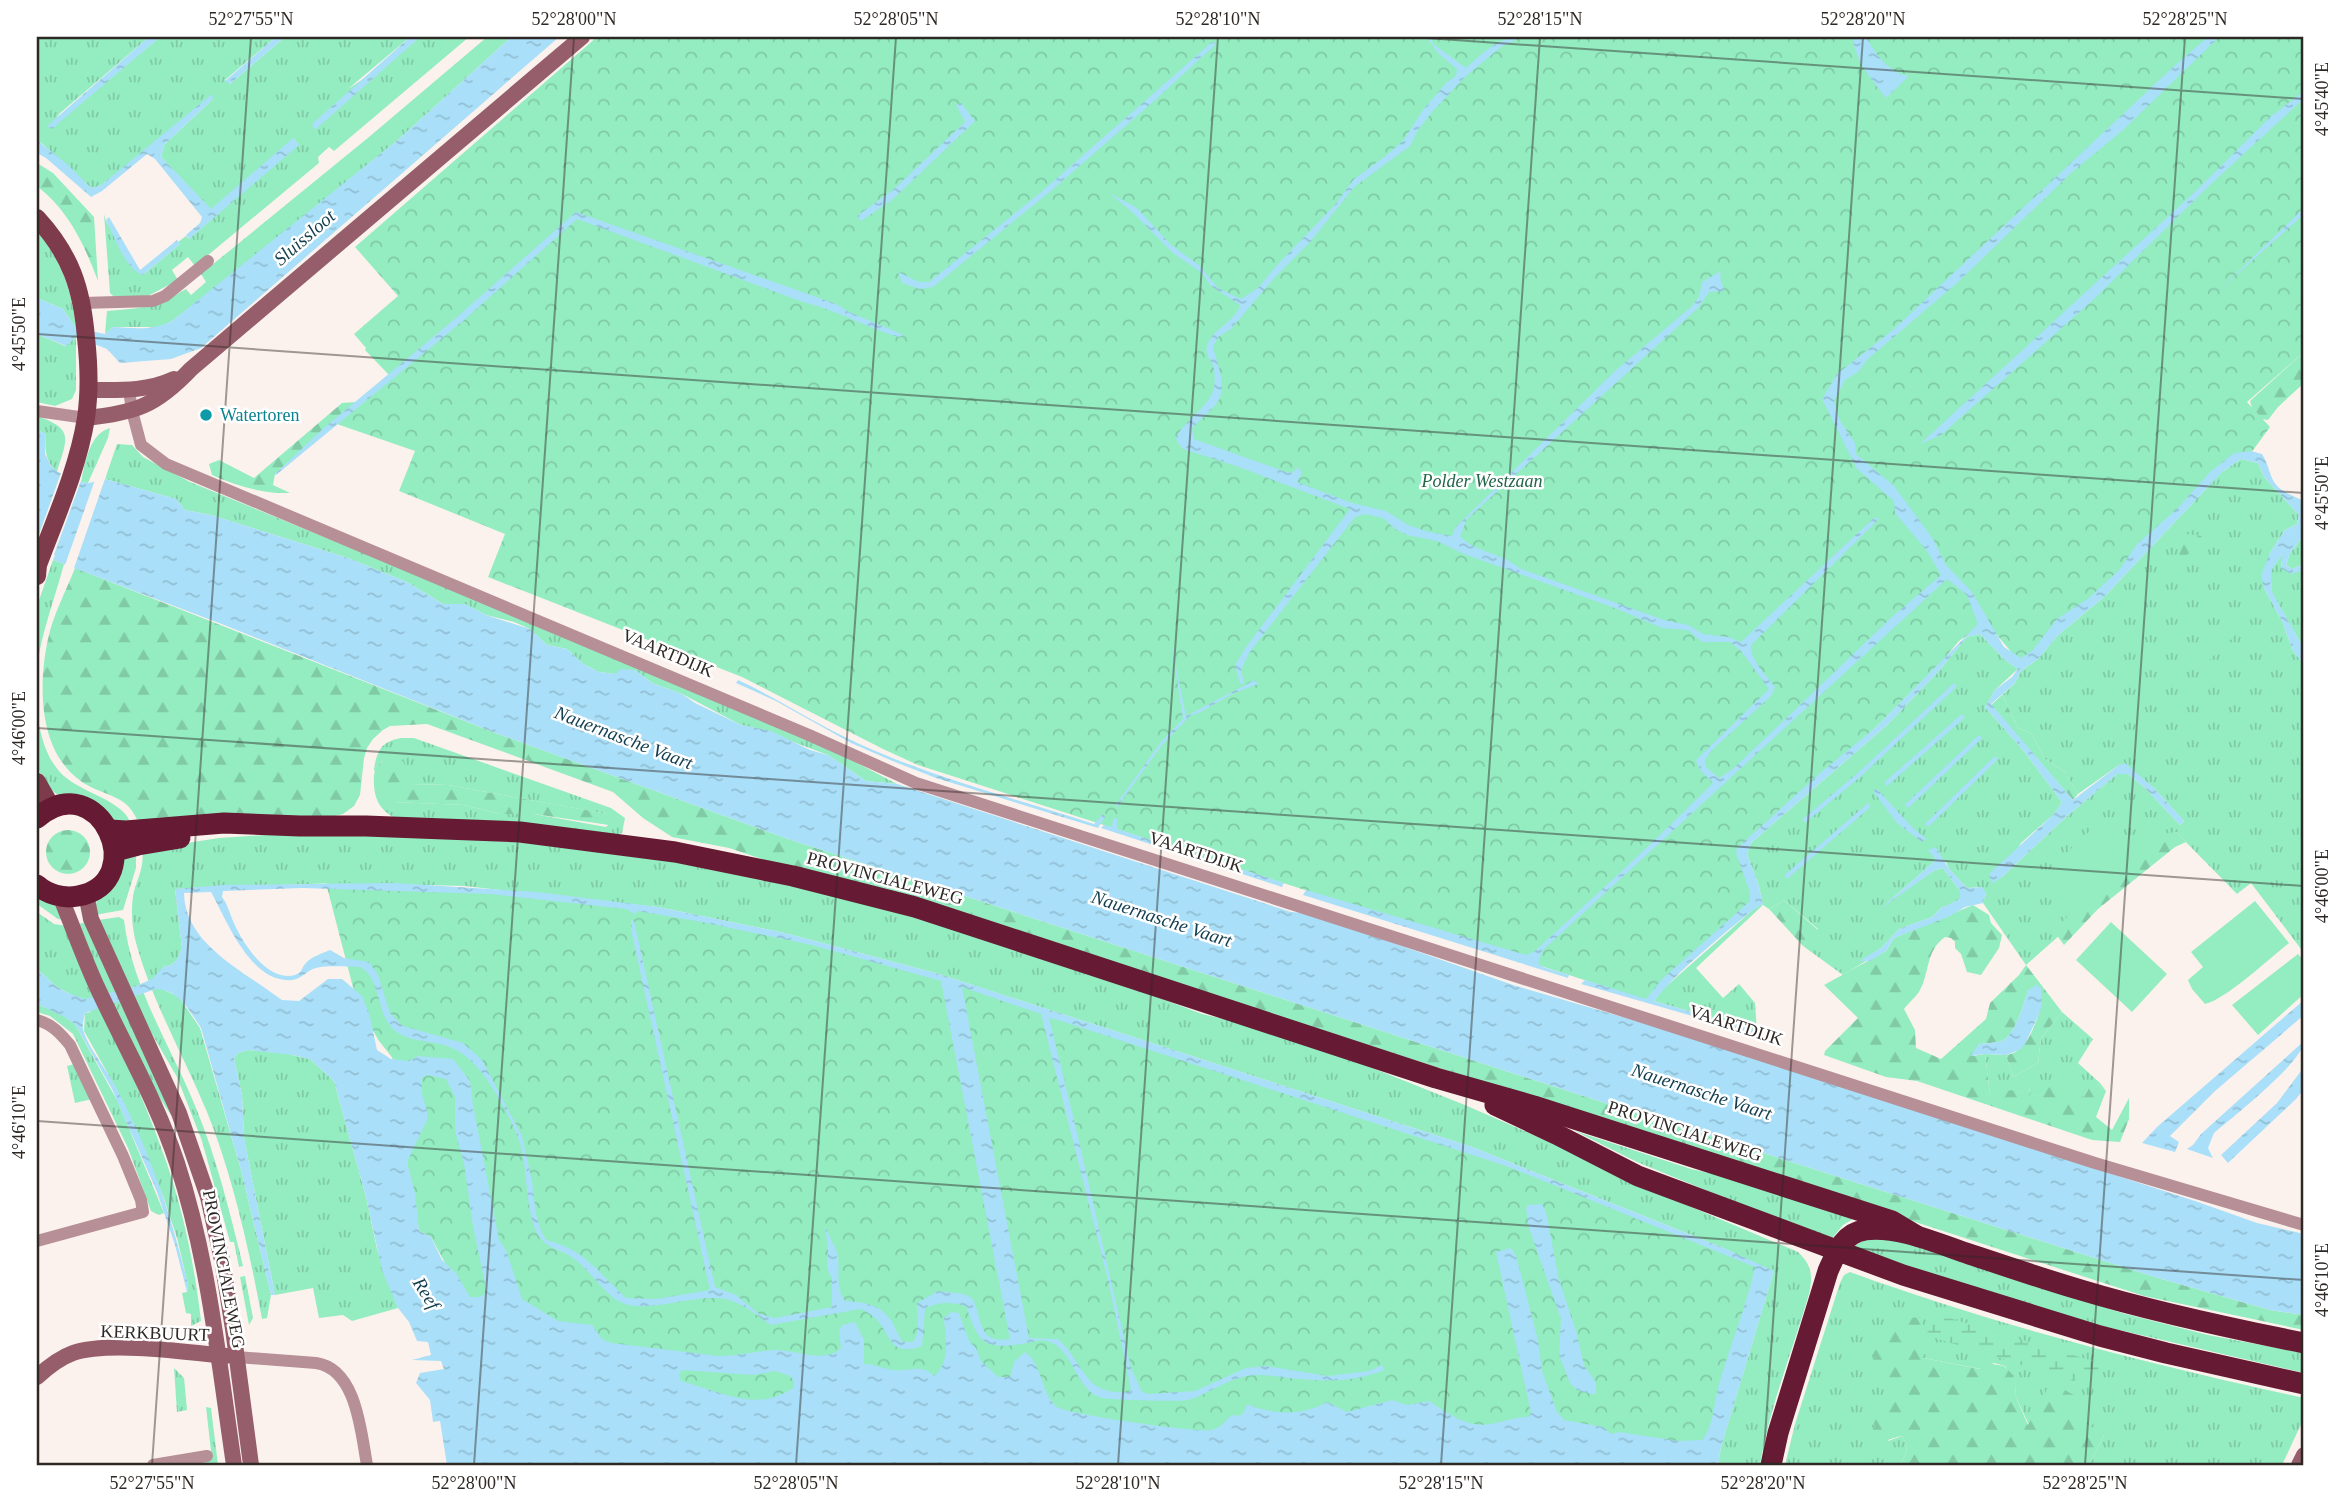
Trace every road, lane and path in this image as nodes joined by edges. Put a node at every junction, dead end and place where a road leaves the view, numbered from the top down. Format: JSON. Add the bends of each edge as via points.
{"nodes":[{"id":1,"x":582,"y":37,"type":"edge"},
{"id":2,"x":37,"y":218,"type":"edge"},
{"id":3,"x":208,"y":261,"type":"dead end"},
{"id":4,"x":82,"y":303,"type":"junction"},
{"id":5,"x":191,"y":369,"type":"junction"},
{"id":6,"x":89,"y":390,"type":"junction"},
{"id":7,"x":129,"y":390,"type":"junction"},
{"id":8,"x":37,"y":411,"type":"edge"},
{"id":9,"x":132,"y":411,"type":"junction"},
{"id":10,"x":86,"y":418,"type":"junction"},
{"id":11,"x":37,"y":569,"type":"edge"},
{"id":12,"x":37,"y":782,"type":"edge"},
{"id":13,"x":44,"y":813,"type":"edge"},
{"id":14,"x":300,"y":826,"type":"junction"},
{"id":15,"x":110,"y":830,"type":"junction"},
{"id":16,"x":115,"y":851,"type":"junction"},
{"id":17,"x":37,"y":885,"type":"edge"},
{"id":18,"x":86,"y":894,"type":"junction"},
{"id":19,"x":60,"y":896,"type":"junction"},
{"id":20,"x":37,"y":1020,"type":"edge"},
{"id":21,"x":1436,"y":1078,"type":"junction"},
{"id":22,"x":2304,"y":1225,"type":"edge"},
{"id":23,"x":1917,"y":1236,"type":"junction"},
{"id":24,"x":37,"y":1241,"type":"edge"},
{"id":25,"x":1838,"y":1250,"type":"junction"},
{"id":26,"x":2304,"y":1343,"type":"edge"},
{"id":27,"x":218,"y":1355,"type":"junction"},
{"id":28,"x":237,"y":1357,"type":"junction"},
{"id":29,"x":37,"y":1377,"type":"edge"},
{"id":30,"x":2304,"y":1384,"type":"edge"},
{"id":31,"x":2304,"y":1455,"type":"edge"},
{"id":32,"x":207,"y":1456,"type":"dead end"},
{"id":33,"x":153,"y":1465,"type":"edge"},
{"id":34,"x":234,"y":1465,"type":"edge"},
{"id":35,"x":251,"y":1465,"type":"edge"},
{"id":36,"x":367,"y":1465,"type":"edge"},
{"id":37,"x":1771,"y":1465,"type":"edge"},
{"id":38,"x":2299,"y":1465,"type":"edge"}],
"edges":[{"from":1,"to":5,"type":"main road"},
{"from":2,"to":4,"type":"main road","via":[[65,254]]},
{"from":3,"to":4,"type":"street","via":[[153,301]]},
{"from":4,"to":6,"type":"main road"},
{"from":5,"to":7,"type":"main road","via":[[156,386]]},
{"from":5,"to":9,"type":"main road","via":[[155,401]]},
{"from":6,"to":7,"type":"main road"},
{"from":6,"to":10,"type":"main road"},
{"from":7,"to":9,"type":"street","name":"VAARTDIJK"},
{"from":8,"to":10,"type":"street"},
{"from":9,"to":10,"type":"main road"},
{"from":9,"to":22,"type":"street","name":"VAARTDIJK","via":[[141,445],[166,464],[916,783],[2082,1159]]},
{"from":10,"to":11,"type":"main road"},
{"from":12,"to":13,"type":"main road"},
{"from":13,"to":15,"type":"highway","via":[[62,805],[85,808]]},
{"from":14,"to":15,"type":"highway","name":"PROVINCIALEWEG","via":[[215,823]]},
{"from":14,"to":16,"type":"highway","name":"PROVINCIALEWEG","via":[[194,836]]},
{"from":14,"to":21,"type":"highway","name":"PROVINCIALEWEG","via":[[520,832],[675,852],[793,876],[915,908]]},
{"from":15,"to":16,"type":"highway"},
{"from":16,"to":18,"type":"highway","via":[[104,881]]},
{"from":17,"to":19,"type":"highway"},
{"from":18,"to":19,"type":"highway"},
{"from":18,"to":28,"type":"main road","name":"PROVINCIALEWEG","via":[[91,919],[198,1164],[222,1260]]},
{"from":19,"to":27,"type":"main road","name":"PROVINCIALEWEG","via":[[177,1161],[201,1249]]},
{"from":20,"to":24,"type":"street","via":[[60,1032],[70,1045],[123,1156],[143,1213]]},
{"from":21,"to":23,"type":"highway","name":"PROVINCIALEWEG","via":[[1892,1221]]},
{"from":21,"to":25,"type":"highway","name":"PROVINCIALEWEG","via":[[1638,1176]]},
{"from":23,"to":25,"type":"highway","via":[[1867,1229],[1854,1233]]},
{"from":23,"to":26,"type":"highway","via":[[2129,1303]]},
{"from":25,"to":30,"type":"highway","name":"PROVINCIALEWEG","via":[[1969,1297],[2100,1336]]},
{"from":25,"to":37,"type":"highway","via":[[1812,1321]]},
{"from":27,"to":28,"type":"main road","name":"KERKBUURT"},
{"from":27,"to":29,"type":"main road","name":"KERKBUURT","via":[[92,1350],[62,1358]]},
{"from":27,"to":34,"type":"main road","name":"PROVINCIALEWEG"},
{"from":28,"to":35,"type":"main road","name":"PROVINCIALEWEG"},
{"from":28,"to":36,"type":"street","via":[[331,1367],[349,1388]]},
{"from":31,"to":38,"type":"main road"},
{"from":32,"to":33,"type":"street"}]}
